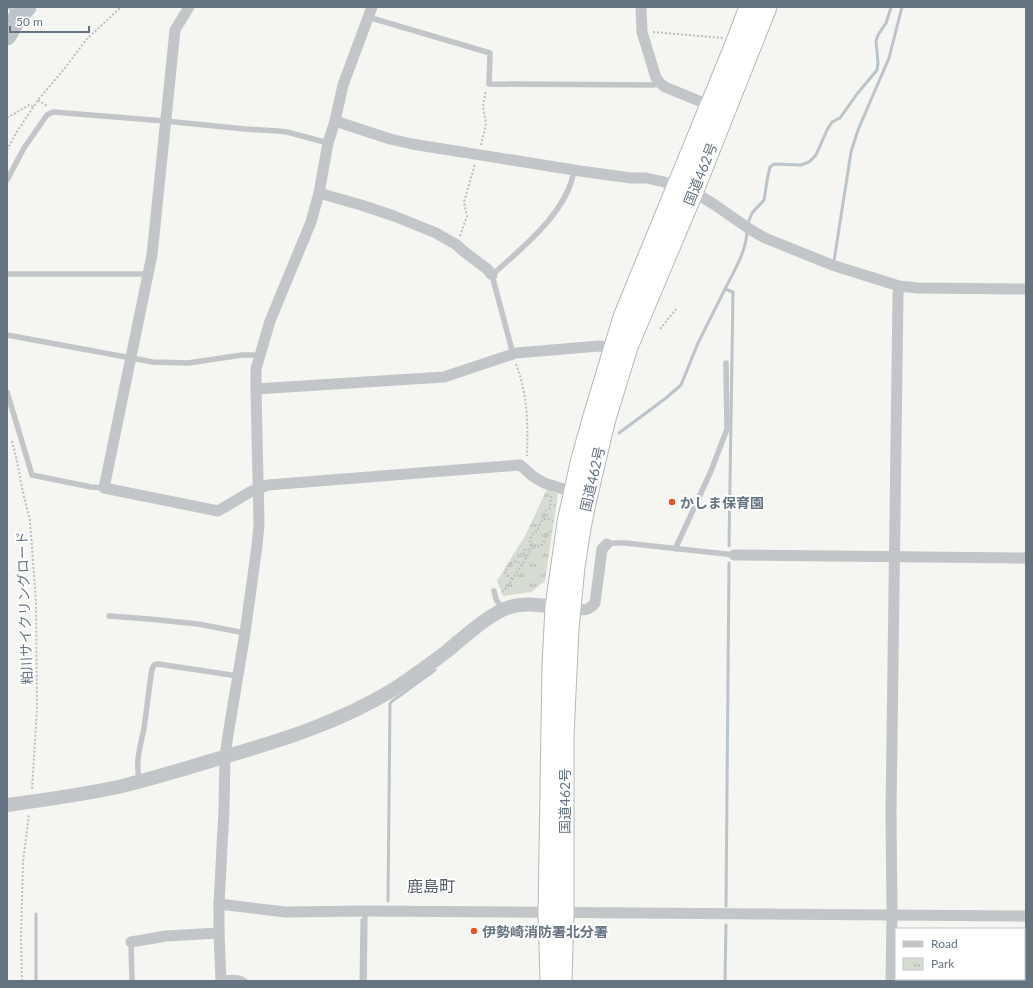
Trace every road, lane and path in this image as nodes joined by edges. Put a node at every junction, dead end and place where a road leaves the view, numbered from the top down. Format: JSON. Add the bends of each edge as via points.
{"nodes":[{"id":1,"x":121,"y":7,"type":"edge"},
{"id":2,"x":189,"y":7,"type":"edge"},
{"id":3,"x":641,"y":7,"type":"edge"},
{"id":4,"x":749,"y":7,"type":"edge"},
{"id":5,"x":767,"y":7,"type":"edge"},
{"id":6,"x":370,"y":12,"type":"edge"},
{"id":7,"x":642,"y":32,"type":"junction"},
{"id":8,"x":735,"y":44,"type":"junction"},
{"id":9,"x":660,"y":83,"type":"junction"},
{"id":10,"x":709,"y":105,"type":"junction"},
{"id":11,"x":34,"y":107,"type":"junction"},
{"id":12,"x":7,"y":118,"type":"edge"},
{"id":13,"x":165,"y":121,"type":"junction"},
{"id":14,"x":335,"y":121,"type":"junction"},
{"id":15,"x":328,"y":143,"type":"junction"},
{"id":16,"x":7,"y":150,"type":"edge"},
{"id":17,"x":574,"y":170,"type":"junction"},
{"id":18,"x":7,"y":180,"type":"edge"},
{"id":19,"x":684,"y":189,"type":"junction"},
{"id":20,"x":319,"y":193,"type":"junction"},
{"id":21,"x":7,"y":274,"type":"edge"},
{"id":22,"x":148,"y":274,"type":"junction"},
{"id":23,"x":492,"y":275,"type":"junction"},
{"id":24,"x":899,"y":286,"type":"junction"},
{"id":25,"x":1026,"y":289,"type":"edge"},
{"id":26,"x":677,"y":308,"type":"dead end"},
{"id":27,"x":660,"y":329,"type":"dead end"},
{"id":28,"x":7,"y":335,"type":"edge"},
{"id":29,"x":613,"y":350,"type":"junction"},
{"id":30,"x":512,"y":354,"type":"junction"},
{"id":31,"x":131,"y":357,"type":"junction"},
{"id":32,"x":260,"y":357,"type":"junction"},
{"id":33,"x":726,"y":363,"type":"dead end"},
{"id":34,"x":256,"y":389,"type":"junction"},
{"id":35,"x":7,"y":392,"type":"edge"},
{"id":36,"x":12,"y":438,"type":"dead end"},
{"id":37,"x":524,"y":467,"type":"junction"},
{"id":38,"x":104,"y":488,"type":"junction"},
{"id":39,"x":258,"y":488,"type":"junction"},
{"id":40,"x":565,"y":494,"type":"junction"},
{"id":41,"x":544,"y":519,"type":"dead end"},
{"id":42,"x":556,"y":522,"type":"dead end"},
{"id":43,"x":554,"y":531,"type":"dead end"},
{"id":44,"x":607,"y":544,"type":"joint"},
{"id":45,"x":533,"y":547,"type":"junction"},
{"id":46,"x":676,"y":549,"type":"junction"},
{"id":47,"x":530,"y":551,"type":"junction"},
{"id":48,"x":734,"y":555,"type":"joint"},
{"id":49,"x":527,"y":556,"type":"junction"},
{"id":50,"x":895,"y":556,"type":"junction"},
{"id":51,"x":1026,"y":558,"type":"edge"},
{"id":52,"x":522,"y":564,"type":"junction"},
{"id":53,"x":512,"y":579,"type":"junction"},
{"id":54,"x":494,"y":592,"type":"dead end"},
{"id":55,"x":501,"y":592,"type":"dead end"},
{"id":56,"x":563,"y":608,"type":"junction"},
{"id":57,"x":502,"y":610,"type":"junction"},
{"id":58,"x":109,"y":616,"type":"dead end"},
{"id":59,"x":245,"y":633,"type":"junction"},
{"id":60,"x":238,"y":676,"type":"junction"},
{"id":61,"x":225,"y":757,"type":"junction"},
{"id":62,"x":140,"y":781,"type":"junction"},
{"id":63,"x":30,"y":802,"type":"junction"},
{"id":64,"x":7,"y":805,"type":"edge"},
{"id":65,"x":219,"y":904,"type":"junction"},
{"id":66,"x":365,"y":911,"type":"junction"},
{"id":67,"x":556,"y":913,"type":"junction"},
{"id":68,"x":892,"y":916,"type":"junction"},
{"id":69,"x":1026,"y":916,"type":"edge"},
{"id":70,"x":219,"y":933,"type":"junction"},
{"id":71,"x":131,"y":942,"type":"joint"},
{"id":72,"x":221,"y":980,"type":"edge"},
{"id":73,"x":22,"y":981,"type":"edge"},
{"id":74,"x":132,"y":981,"type":"edge"},
{"id":75,"x":245,"y":981,"type":"edge"},
{"id":76,"x":364,"y":981,"type":"edge"},
{"id":77,"x":550,"y":981,"type":"edge"},
{"id":78,"x":562,"y":981,"type":"edge"},
{"id":79,"x":891,"y":981,"type":"edge"}],
"edges":[{"from":1,"to":11,"type":"path","via":[[86,40]]},
{"from":2,"to":13,"type":"street","via":[[175,30]]},
{"from":3,"to":7,"type":"street"},
{"from":4,"to":8,"type":"highway","name":"国道462号"},
{"from":5,"to":19,"type":"highway","name":"国道462号","via":[[698,177]]},
{"from":6,"to":9,"type":"lane","via":[[490,53],[489,84]]},
{"from":6,"to":14,"type":"street","via":[[343,85]]},
{"from":7,"to":8,"type":"path","via":[[719,37]]},
{"from":7,"to":9,"type":"street","via":[[656,78]]},
{"from":8,"to":10,"type":"highway","name":"国道462号"},
{"from":9,"to":10,"type":"street"},
{"from":10,"to":19,"type":"highway","name":"国道462号"},
{"from":11,"to":12,"type":"path","via":[[29,105]]},
{"from":11,"to":16,"type":"path"},
{"from":13,"to":15,"type":"lane","via":[[287,132]]},
{"from":13,"to":18,"type":"lane","via":[[53,112],[47,115],[24,148]]},
{"from":13,"to":22,"type":"street"},
{"from":14,"to":15,"type":"street"},
{"from":14,"to":17,"type":"street","via":[[390,139]]},
{"from":15,"to":20,"type":"street"},
{"from":17,"to":19,"type":"street","via":[[646,178]]},
{"from":17,"to":23,"type":"lane","via":[[562,203],[549,221]]},
{"from":19,"to":24,"type":"street","via":[[715,205],[765,238],[832,265]]},
{"from":19,"to":29,"type":"highway","name":"国道462号","via":[[626,310]]},
{"from":19,"to":56,"type":"highway","name":"国道462号","via":[[628,347],[605,422]]},
{"from":20,"to":23,"type":"street","via":[[394,216],[436,233],[457,245]]},
{"from":20,"to":32,"type":"street","via":[[312,222],[270,321]]},
{"from":21,"to":22,"type":"lane"},
{"from":22,"to":31,"type":"street"},
{"from":23,"to":30,"type":"lane"},
{"from":24,"to":25,"type":"street"},
{"from":24,"to":50,"type":"street"},
{"from":26,"to":27,"type":"path"},
{"from":28,"to":31,"type":"lane"},
{"from":29,"to":30,"type":"street","via":[[599,346]]},
{"from":29,"to":40,"type":"highway","name":"国道462号","via":[[581,459]]},
{"from":30,"to":34,"type":"street","via":[[444,377]]},
{"from":30,"to":37,"type":"path","via":[[519,371],[526,404],[528,428],[527,459]]},
{"from":31,"to":32,"type":"lane","via":[[153,362],[188,363],[242,355]]},
{"from":31,"to":38,"type":"street"},
{"from":32,"to":34,"type":"street","via":[[256,369]]},
{"from":33,"to":46,"type":"lane","via":[[727,429]]},
{"from":34,"to":39,"type":"street"},
{"from":35,"to":38,"type":"lane","via":[[32,474]]},
{"from":36,"to":63,"type":"path","name":"粕川サイクリングロード","via":[[30,521],[36,602],[37,708]]},
{"from":37,"to":39,"type":"street","via":[[512,465],[268,485]]},
{"from":37,"to":40,"type":"street","via":[[544,483]]},
{"from":38,"to":39,"type":"street","via":[[218,512]]},
{"from":39,"to":59,"type":"street","via":[[259,524]]},
{"from":40,"to":45,"type":"path","via":[[551,494],[550,508],[545,510],[537,531],[532,535],[530,542]]},
{"from":40,"to":56,"type":"highway","name":"国道462号","via":[[567,522]]},
{"from":41,"to":42,"type":"path"},
{"from":43,"to":45,"type":"path","via":[[547,534],[541,546]]},
{"from":44,"to":46,"type":"lane","via":[[625,543]]},
{"from":44,"to":56,"type":"street","via":[[602,549],[595,603],[586,610]]},
{"from":45,"to":47,"type":"path"},
{"from":46,"to":48,"type":"lane"},
{"from":47,"to":49,"type":"path"},
{"from":47,"to":49,"type":"path","via":[[524,550],[524,555]]},
{"from":48,"to":50,"type":"street"},
{"from":49,"to":52,"type":"path"},
{"from":50,"to":51,"type":"street"},
{"from":50,"to":68,"type":"street"},
{"from":52,"to":53,"type":"path"},
{"from":52,"to":53,"type":"path","via":[[516,561],[511,563],[505,572]]},
{"from":53,"to":55,"type":"path"},
{"from":54,"to":57,"type":"lane"},
{"from":56,"to":57,"type":"street","via":[[528,604]]},
{"from":56,"to":67,"type":"highway","name":"国道462号","via":[[552,674]]},
{"from":57,"to":61,"type":"street","via":[[417,673],[369,704],[296,735]]},
{"from":58,"to":59,"type":"lane","via":[[198,624]]},
{"from":59,"to":60,"type":"street"},
{"from":60,"to":61,"type":"street"},
{"from":60,"to":62,"type":"lane","via":[[154,665],[141,741],[138,770]]},
{"from":61,"to":62,"type":"street"},
{"from":61,"to":65,"type":"street"},
{"from":62,"to":63,"type":"street"},
{"from":63,"to":64,"type":"street"},
{"from":63,"to":73,"type":"path","name":"粕川サイクリングロード","via":[[24,862]]},
{"from":65,"to":66,"type":"street","via":[[285,912]]},
{"from":65,"to":70,"type":"street"},
{"from":66,"to":67,"type":"street"},
{"from":66,"to":76,"type":"lane"},
{"from":67,"to":68,"type":"street"},
{"from":67,"to":77,"type":"highway","name":"国道462号"},
{"from":67,"to":78,"type":"highway","name":"国道462号"},
{"from":68,"to":69,"type":"street"},
{"from":68,"to":79,"type":"street"},
{"from":70,"to":71,"type":"street","via":[[166,936]]},
{"from":70,"to":72,"type":"street"},
{"from":71,"to":74,"type":"lane"},
{"from":72,"to":75,"type":"lane"}]}
